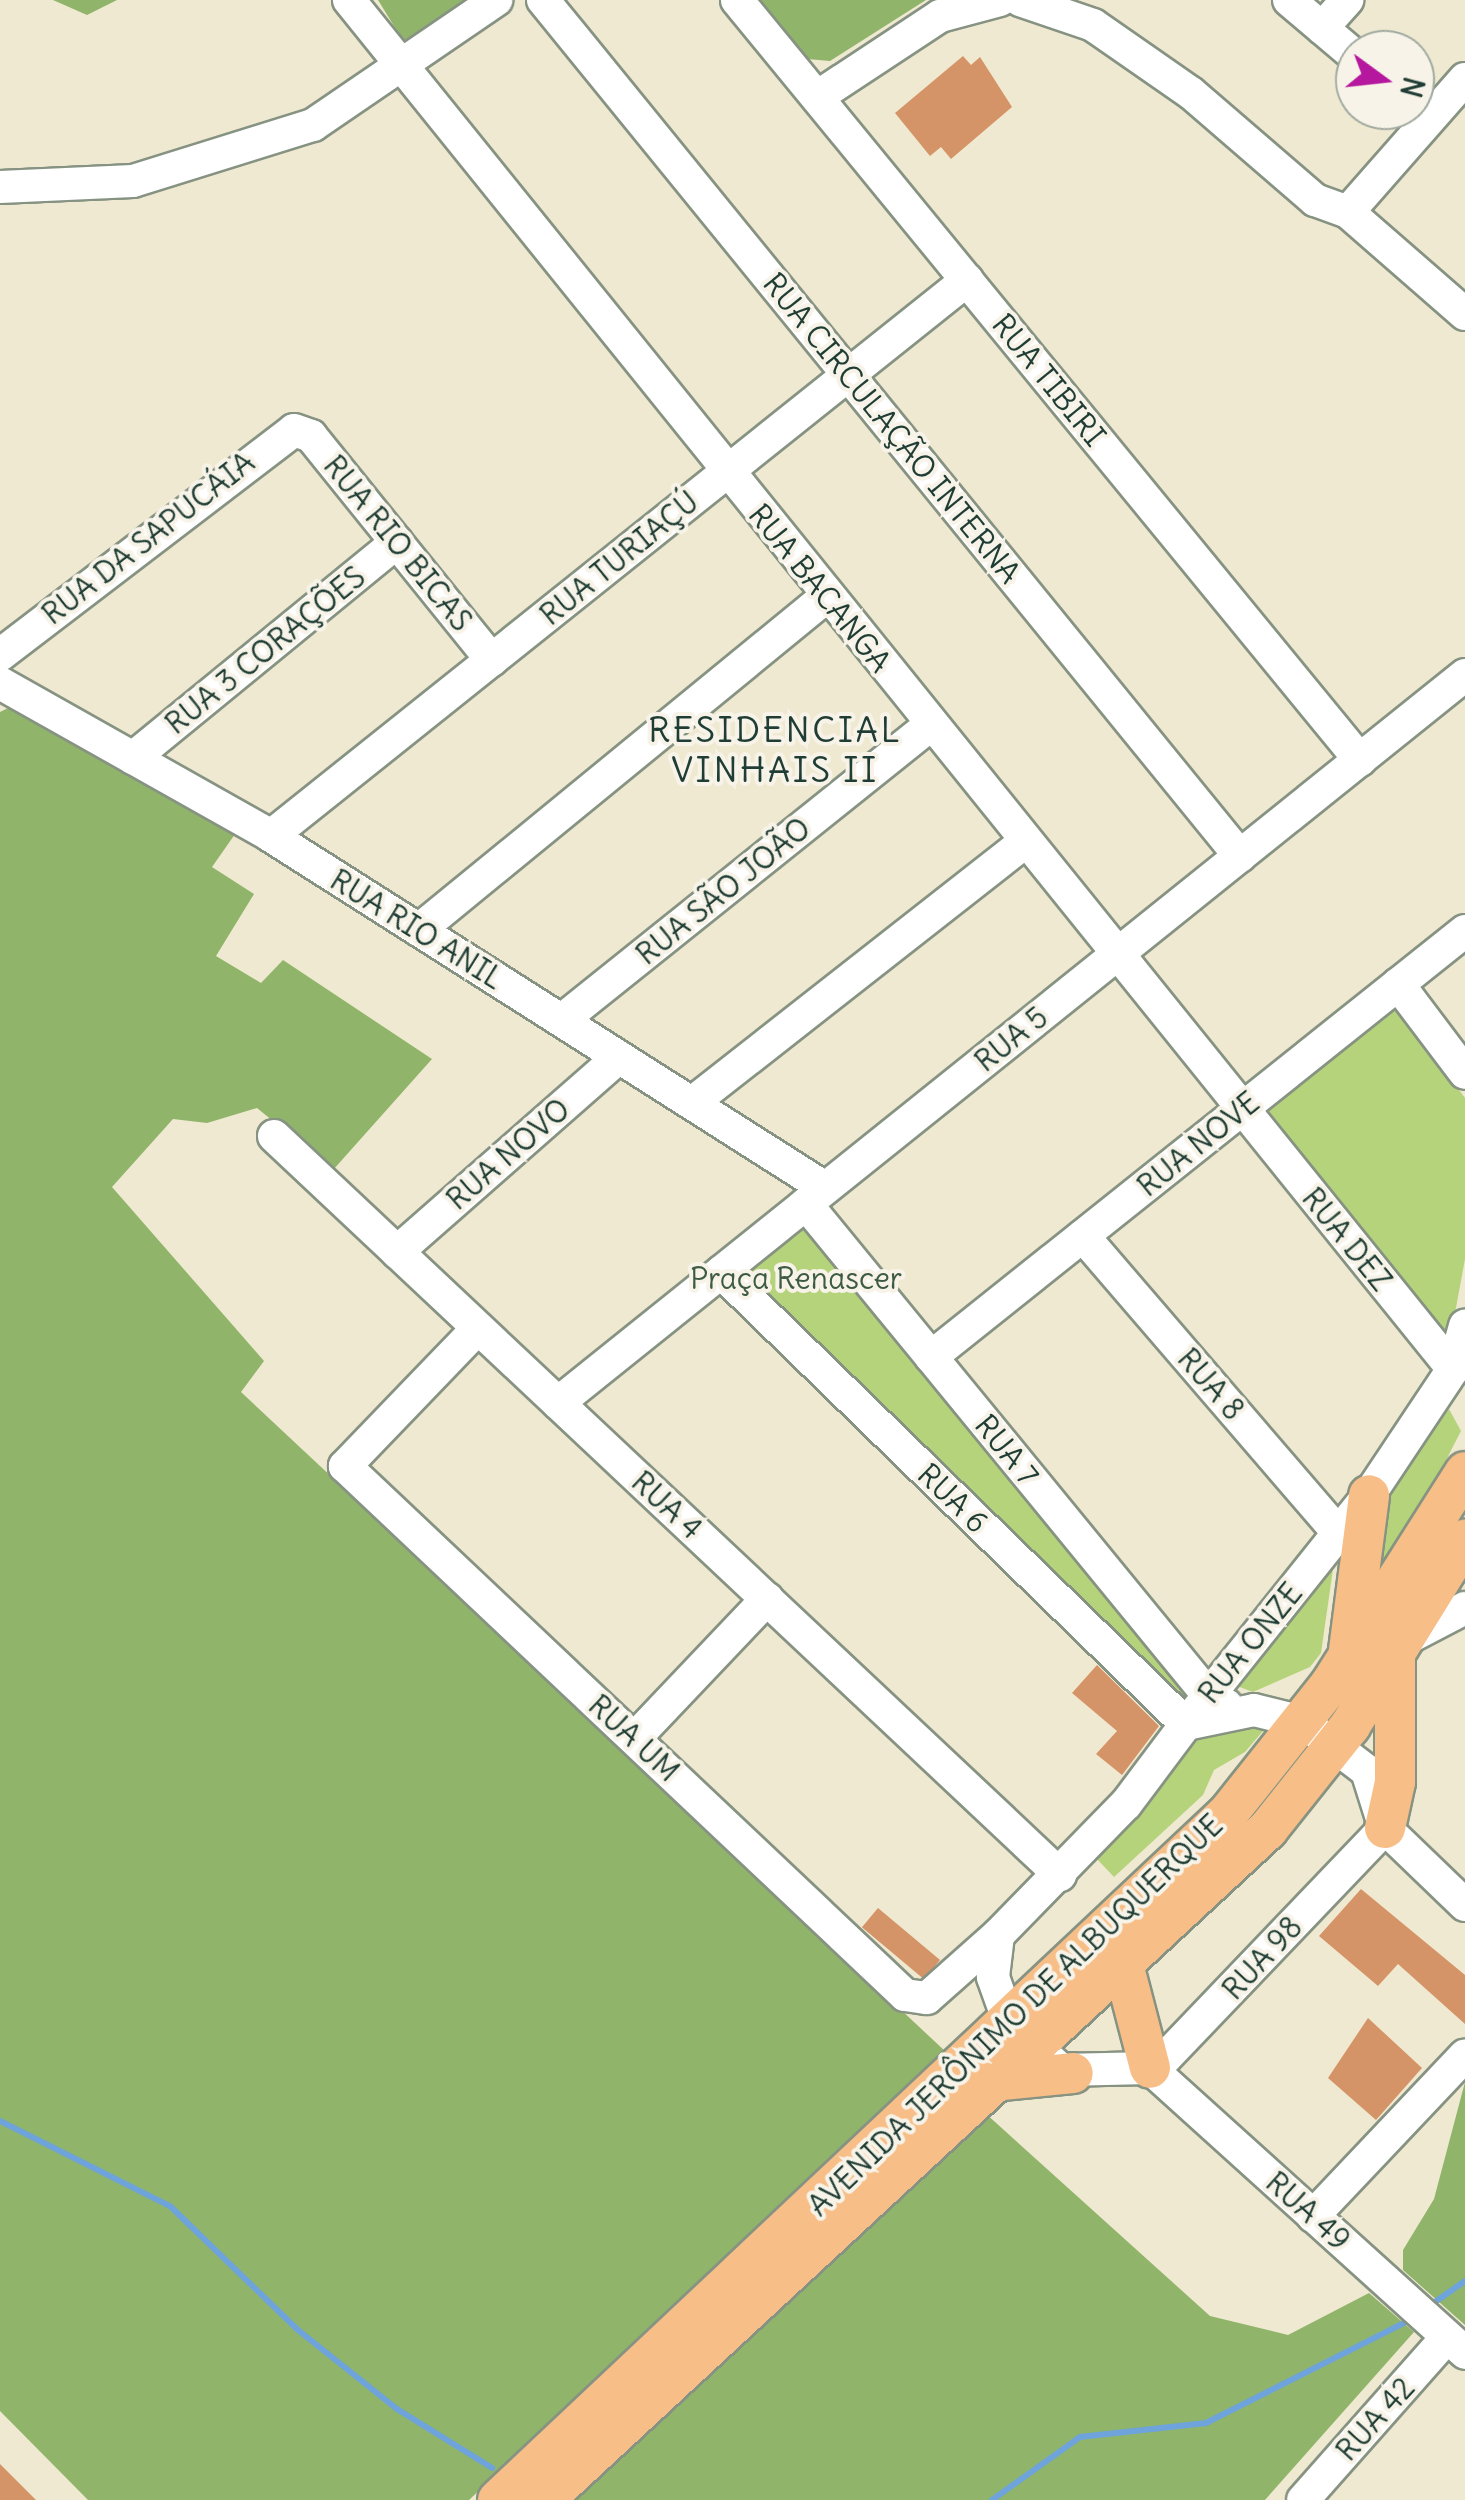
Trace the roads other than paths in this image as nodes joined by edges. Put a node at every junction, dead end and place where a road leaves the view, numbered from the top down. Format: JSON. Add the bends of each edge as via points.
{"nodes":[{"id":1,"x":349,"y":0,"type":"edge"},
{"id":2,"x":496,"y":0,"type":"edge"},
{"id":3,"x":543,"y":0,"type":"edge"},
{"id":4,"x":738,"y":0,"type":"edge"},
{"id":5,"x":1000,"y":0,"type":"edge"},
{"id":6,"x":1020,"y":0,"type":"edge"},
{"id":7,"x":1289,"y":0,"type":"edge"},
{"id":8,"x":1347,"y":0,"type":"edge"},
{"id":9,"x":1322,"y":28,"type":"junction"},
{"id":10,"x":1335,"y":39,"type":"edge"},
{"id":11,"x":397,"y":68,"type":"junction"},
{"id":12,"x":1465,"y":79,"type":"edge"},
{"id":13,"x":817,"y":97,"type":"junction"},
{"id":14,"x":0,"y":188,"type":"edge"},
{"id":15,"x":1348,"y":212,"type":"junction"},
{"id":16,"x":967,"y":280,"type":"junction"},
{"id":17,"x":1465,"y":314,"type":"edge"},
{"id":18,"x":848,"y":374,"type":"junction"},
{"id":19,"x":301,"y":432,"type":"joint"},
{"id":20,"x":726,"y":472,"type":"junction"},
{"id":21,"x":397,"y":542,"type":"junction"},
{"id":22,"x":827,"y":596,"type":"junction"},
{"id":23,"x":0,"y":655,"type":"edge"},
{"id":24,"x":492,"y":660,"type":"junction"},
{"id":25,"x":1465,"y":675,"type":"edge"},
{"id":26,"x":0,"y":684,"type":"edge"},
{"id":27,"x":931,"y":724,"type":"junction"},
{"id":28,"x":133,"y":758,"type":"junction"},
{"id":29,"x":1360,"y":760,"type":"junction"},
{"id":30,"x":271,"y":836,"type":"junction"},
{"id":31,"x":1026,"y":841,"type":"junction"},
{"id":32,"x":1240,"y":856,"type":"junction"},
{"id":33,"x":419,"y":930,"type":"junction"},
{"id":34,"x":1465,"y":931,"type":"edge"},
{"id":35,"x":1118,"y":954,"type":"junction"},
{"id":36,"x":1398,"y":984,"type":"junction"},
{"id":37,"x":562,"y":1020,"type":"junction"},
{"id":38,"x":619,"y":1057,"type":"junction"},
{"id":39,"x":1464,"y":1069,"type":"edge"},
{"id":40,"x":692,"y":1103,"type":"junction"},
{"id":41,"x":1241,"y":1109,"type":"junction"},
{"id":42,"x":274,"y":1136,"type":"dead end"},
{"id":43,"x":816,"y":1196,"type":"junction"},
{"id":44,"x":1083,"y":1236,"type":"junction"},
{"id":45,"x":397,"y":1252,"type":"junction"},
{"id":46,"x":720,"y":1272,"type":"junction"},
{"id":47,"x":1465,"y":1326,"type":"edge"},
{"id":48,"x":478,"y":1328,"type":"junction"},
{"id":49,"x":931,"y":1357,"type":"junction"},
{"id":50,"x":1452,"y":1369,"type":"junction"},
{"id":51,"x":558,"y":1403,"type":"junction"},
{"id":52,"x":1465,"y":1452,"type":"edge"},
{"id":53,"x":1465,"y":1472,"type":"edge"},
{"id":54,"x":1369,"y":1495,"type":"junction"},
{"id":55,"x":1338,"y":1532,"type":"junction"},
{"id":56,"x":1448,"y":1536,"type":"edge"},
{"id":57,"x":766,"y":1599,"type":"junction"},
{"id":58,"x":1434,"y":1632,"type":"edge"},
{"id":59,"x":1348,"y":1659,"type":"junction"},
{"id":60,"x":1208,"y":1696,"type":"junction"},
{"id":61,"x":1238,"y":1712,"type":"junction"},
{"id":62,"x":1303,"y":1722,"type":"junction"},
{"id":63,"x":1186,"y":1724,"type":"junction"},
{"id":64,"x":635,"y":1738,"type":"junction"},
{"id":65,"x":1337,"y":1745,"type":"junction"},
{"id":66,"x":1385,"y":1828,"type":"junction"},
{"id":67,"x":1060,"y":1875,"type":"junction"},
{"id":68,"x":1465,"y":1905,"type":"edge"},
{"id":69,"x":998,"y":1934,"type":"junction"},
{"id":70,"x":1124,"y":1968,"type":"junction"},
{"id":71,"x":927,"y":1998,"type":"joint"},
{"id":72,"x":1021,"y":2037,"type":"junction"},
{"id":73,"x":1465,"y":2054,"type":"edge"},
{"id":74,"x":1150,"y":2068,"type":"junction"},
{"id":75,"x":1073,"y":2073,"type":"junction"},
{"id":76,"x":1002,"y":2080,"type":"junction"},
{"id":77,"x":1313,"y":2216,"type":"junction"},
{"id":78,"x":1456,"y":2345,"type":"edge"},
{"id":79,"x":1316,"y":2496,"type":"edge"},
{"id":80,"x":498,"y":2500,"type":"edge"},
{"id":81,"x":544,"y":2500,"type":"edge"}],
"edges":[{"from":1,"to":11,"type":"street","name":"RUA BACANGA"},
{"from":2,"to":11,"type":"street"},
{"from":3,"to":18,"type":"street","name":"RUA CIRCULAÇÃO INTERNA"},
{"from":4,"to":13,"type":"street","name":"RUA TIBIRI"},
{"from":5,"to":13,"type":"street","via":[[923,25]]},
{"from":6,"to":15,"type":"street","via":[[1093,25],[1191,92],[1315,200]]},
{"from":7,"to":9,"type":"street"},
{"from":8,"to":9,"type":"street"},
{"from":9,"to":10,"type":"street"},
{"from":11,"to":14,"type":"street","via":[[328,119],[154,176]]},
{"from":11,"to":20,"type":"street","name":"RUA BACANGA"},
{"from":12,"to":15,"type":"street"},
{"from":13,"to":16,"type":"street","name":"RUA TIBIRI"},
{"from":15,"to":17,"type":"street"},
{"from":16,"to":18,"type":"street","name":"RUA TURIAÇÚ"},
{"from":16,"to":29,"type":"street","name":"RUA TIBIRI"},
{"from":18,"to":20,"type":"street","name":"RUA TURIAÇÚ"},
{"from":18,"to":32,"type":"street","name":"RUA CIRCULAÇÃO INTERNA"},
{"from":19,"to":21,"type":"street","name":"RUA RIO BICAS"},
{"from":19,"to":23,"type":"street","name":"RUA DA SAPUCÁIA","via":[[278,436]]},
{"from":20,"to":22,"type":"street","name":"RUA BACANGA"},
{"from":20,"to":24,"type":"street","name":"RUA TURIAÇÚ"},
{"from":21,"to":24,"type":"street","name":"RUA RIO BICAS"},
{"from":21,"to":28,"type":"street","name":"RUA 3 CORAÇÕES"},
{"from":22,"to":27,"type":"street","name":"RUA BACANGA"},
{"from":22,"to":33,"type":"street"},
{"from":24,"to":30,"type":"street","name":"RUA TURIAÇÚ"},
{"from":25,"to":29,"type":"street","name":"RUA 5"},
{"from":26,"to":28,"type":"street","name":"RUA RIO ANIL"},
{"from":27,"to":31,"type":"street","name":"RUA BACANGA"},
{"from":27,"to":37,"type":"street","name":"RUA SÃO JOÃO"},
{"from":28,"to":30,"type":"street","name":"RUA RIO ANIL"},
{"from":29,"to":32,"type":"street","name":"RUA 5"},
{"from":30,"to":33,"type":"street","name":"RUA RIO ANIL"},
{"from":31,"to":35,"type":"street","name":"RUA BACANGA"},
{"from":31,"to":40,"type":"street"},
{"from":32,"to":35,"type":"street","name":"RUA 5"},
{"from":33,"to":37,"type":"street","name":"RUA RIO ANIL"},
{"from":34,"to":36,"type":"street","name":"RUA NOVE"},
{"from":35,"to":41,"type":"street","name":"RUA BACANGA"},
{"from":35,"to":43,"type":"street","name":"RUA 5"},
{"from":36,"to":39,"type":"street"},
{"from":36,"to":41,"type":"street","name":"RUA NOVE"},
{"from":37,"to":38,"type":"street","name":"RUA RIO ANIL"},
{"from":38,"to":40,"type":"street","name":"RUA RIO ANIL"},
{"from":38,"to":45,"type":"street","name":"RUA NOVO"},
{"from":40,"to":43,"type":"street","name":"RUA RIO ANIL"},
{"from":41,"to":44,"type":"street","name":"RUA NOVE"},
{"from":41,"to":50,"type":"street","name":"RUA DEZ"},
{"from":42,"to":45,"type":"street","name":"RUA 4"},
{"from":43,"to":46,"type":"street","name":"RUA 5"},
{"from":43,"to":49,"type":"street","name":"RUA 7"},
{"from":44,"to":49,"type":"street","name":"RUA NOVE"},
{"from":44,"to":55,"type":"street","name":"RUA 8"},
{"from":45,"to":48,"type":"street","name":"RUA 4"},
{"from":46,"to":51,"type":"street","name":"RUA 5"},
{"from":46,"to":63,"type":"street","name":"RUA 6"},
{"from":47,"to":50,"type":"street","name":"RUA ONZE"},
{"from":48,"to":51,"type":"street","name":"RUA 4"},
{"from":48,"to":64,"type":"street","name":"RUA UM","via":[[345,1466]]},
{"from":49,"to":60,"type":"street","name":"RUA 7"},
{"from":50,"to":54,"type":"street","name":"RUA ONZE"},
{"from":51,"to":57,"type":"street","name":"RUA 4"},
{"from":52,"to":56,"type":"main road"},
{"from":53,"to":56,"type":"main road","name":"AVENIDA JERÔNIMO DE ALBUQUERQUE"},
{"from":54,"to":55,"type":"street","name":"RUA ONZE"},
{"from":54,"to":59,"type":"main road"},
{"from":55,"to":60,"type":"street","name":"RUA ONZE"},
{"from":56,"to":58,"type":"main road","name":"AVENIDA JERÔNIMO DE ALBUQUERQUE"},
{"from":56,"to":59,"type":"main road","name":"AVENIDA JERÔNIMO DE ALBUQUERQUE"},
{"from":57,"to":64,"type":"street"},
{"from":57,"to":67,"type":"street","name":"RUA 4"},
{"from":58,"to":65,"type":"main road","name":"AVENIDA JERÔNIMO DE ALBUQUERQUE"},
{"from":58,"to":66,"type":"main road"},
{"from":59,"to":62,"type":"main road","name":"AVENIDA JERÔNIMO DE ALBUQUERQUE"},
{"from":60,"to":61,"type":"street"},
{"from":60,"to":63,"type":"street","name":"RUA ONZE"},
{"from":61,"to":62,"type":"street"},
{"from":61,"to":63,"type":"street"},
{"from":62,"to":65,"type":"street"},
{"from":62,"to":72,"type":"main road","name":"AVENIDA JERÔNIMO DE ALBUQUERQUE"},
{"from":63,"to":67,"type":"street","name":"RUA ONZE"},
{"from":64,"to":71,"type":"street","name":"RUA UM","via":[[906,1995]]},
{"from":65,"to":66,"type":"street","via":[[1374,1782]]},
{"from":65,"to":70,"type":"main road","name":"AVENIDA JERÔNIMO DE ALBUQUERQUE","via":[[1268,1829]]},
{"from":66,"to":68,"type":"street"},
{"from":66,"to":74,"type":"street","name":"RUA 98"},
{"from":67,"to":69,"type":"street","name":"RUA ONZE"},
{"from":69,"to":71,"type":"street","name":"RUA ONZE"},
{"from":69,"to":72,"type":"street","via":[[993,1978]]},
{"from":70,"to":72,"type":"main road","name":"AVENIDA JERÔNIMO DE ALBUQUERQUE"},
{"from":70,"to":74,"type":"main road"},
{"from":72,"to":75,"type":"street"},
{"from":72,"to":76,"type":"main road","name":"AVENIDA JERÔNIMO DE ALBUQUERQUE"},
{"from":72,"to":80,"type":"main road","name":"AVENIDA JERÔNIMO DE ALBUQUERQUE"},
{"from":73,"to":77,"type":"street"},
{"from":74,"to":75,"type":"street"},
{"from":74,"to":77,"type":"street","name":"RUA 49"},
{"from":75,"to":76,"type":"main road"},
{"from":76,"to":81,"type":"main road","name":"AVENIDA JERÔNIMO DE ALBUQUERQUE"},
{"from":77,"to":78,"type":"street","name":"RUA 49"},
{"from":78,"to":79,"type":"street","name":"RUA 42"}]}
